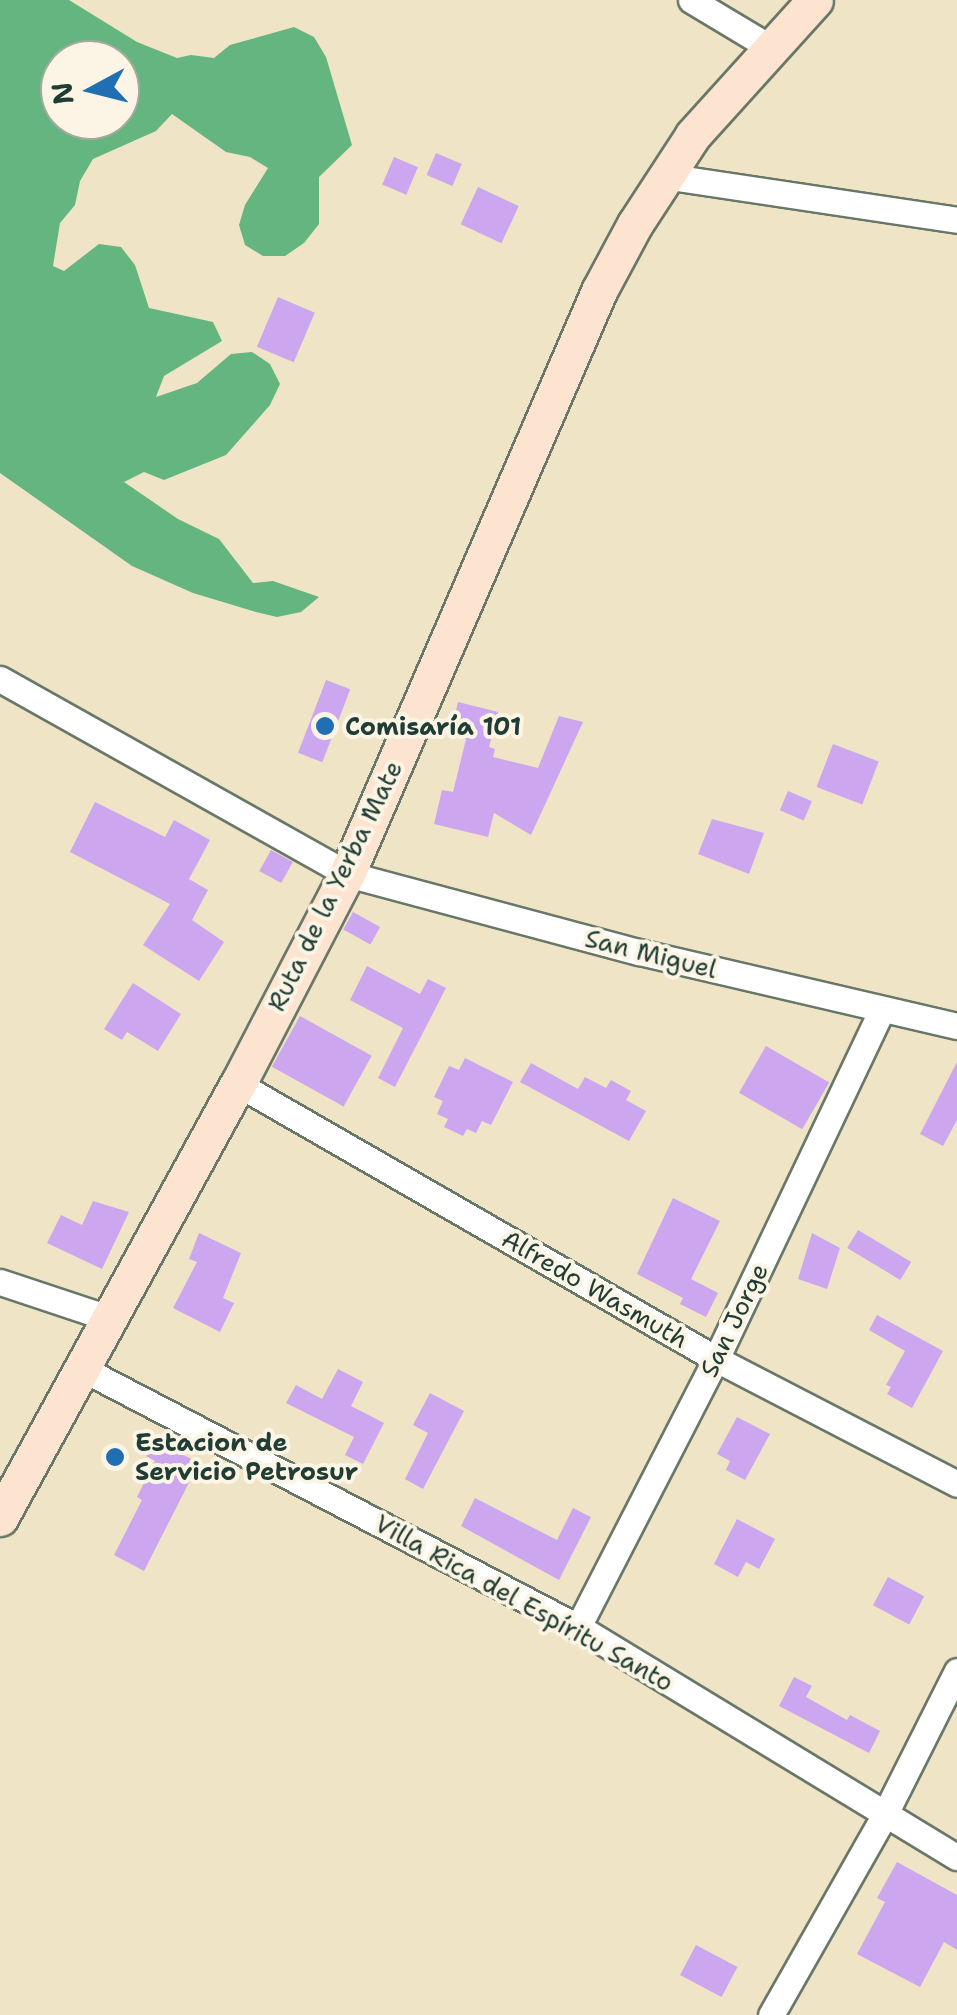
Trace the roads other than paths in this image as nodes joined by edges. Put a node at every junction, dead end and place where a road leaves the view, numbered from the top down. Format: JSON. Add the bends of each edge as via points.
{"nodes":[{"id":1,"x":691,"y":0,"type":"edge"},
{"id":2,"x":815,"y":0,"type":"edge"},
{"id":3,"x":772,"y":48,"type":"junction"},
{"id":4,"x":664,"y":176,"type":"junction"},
{"id":5,"x":957,"y":220,"type":"edge"},
{"id":6,"x":0,"y":679,"type":"edge"},
{"id":7,"x":346,"y":874,"type":"junction"},
{"id":8,"x":882,"y":1009,"type":"junction"},
{"id":9,"x":957,"y":1026,"type":"edge"},
{"id":10,"x":238,"y":1084,"type":"junction"},
{"id":11,"x":0,"y":1282,"type":"edge"},
{"id":12,"x":108,"y":1318,"type":"junction"},
{"id":13,"x":716,"y":1358,"type":"junction"},
{"id":14,"x":81,"y":1368,"type":"junction"},
{"id":15,"x":957,"y":1484,"type":"edge"},
{"id":16,"x":0,"y":1518,"type":"edge"},
{"id":17,"x":578,"y":1627,"type":"junction"},
{"id":18,"x":957,"y":1671,"type":"edge"},
{"id":19,"x":884,"y":1814,"type":"junction"},
{"id":20,"x":957,"y":1857,"type":"edge"},
{"id":21,"x":771,"y":2015,"type":"edge"}],
"edges":[{"from":1,"to":3,"type":"street"},
{"from":2,"to":3,"type":"main road","name":"Ruta de la Yerba Mate"},
{"from":3,"to":4,"type":"main road","name":"Ruta de la Yerba Mate"},
{"from":4,"to":5,"type":"street"},
{"from":4,"to":7,"type":"main road","name":"Ruta de la Yerba Mate","via":[[599,292]]},
{"from":6,"to":7,"type":"street","name":"San Miguel"},
{"from":7,"to":8,"type":"street","name":"San Miguel"},
{"from":7,"to":10,"type":"main road","name":"Ruta de la Yerba Mate"},
{"from":8,"to":9,"type":"street","name":"San Miguel"},
{"from":8,"to":13,"type":"street","name":"San Jorge"},
{"from":10,"to":12,"type":"main road","name":"Ruta de la Yerba Mate"},
{"from":10,"to":13,"type":"street","name":"Alfredo Wasmuth"},
{"from":11,"to":12,"type":"street"},
{"from":12,"to":14,"type":"main road","name":"Ruta de la Yerba Mate"},
{"from":13,"to":15,"type":"street","name":"Alfredo Wasmuth"},
{"from":13,"to":17,"type":"street","name":"San Jorge"},
{"from":14,"to":16,"type":"main road","name":"Ruta de la Yerba Mate"},
{"from":14,"to":17,"type":"street","name":"Villa Rica del Espíritu Santo"},
{"from":17,"to":19,"type":"street","name":"Villa Rica del Espíritu Santo"},
{"from":18,"to":19,"type":"street"},
{"from":19,"to":20,"type":"street","name":"Villa Rica del Espíritu Santo"},
{"from":19,"to":21,"type":"street"}]}
